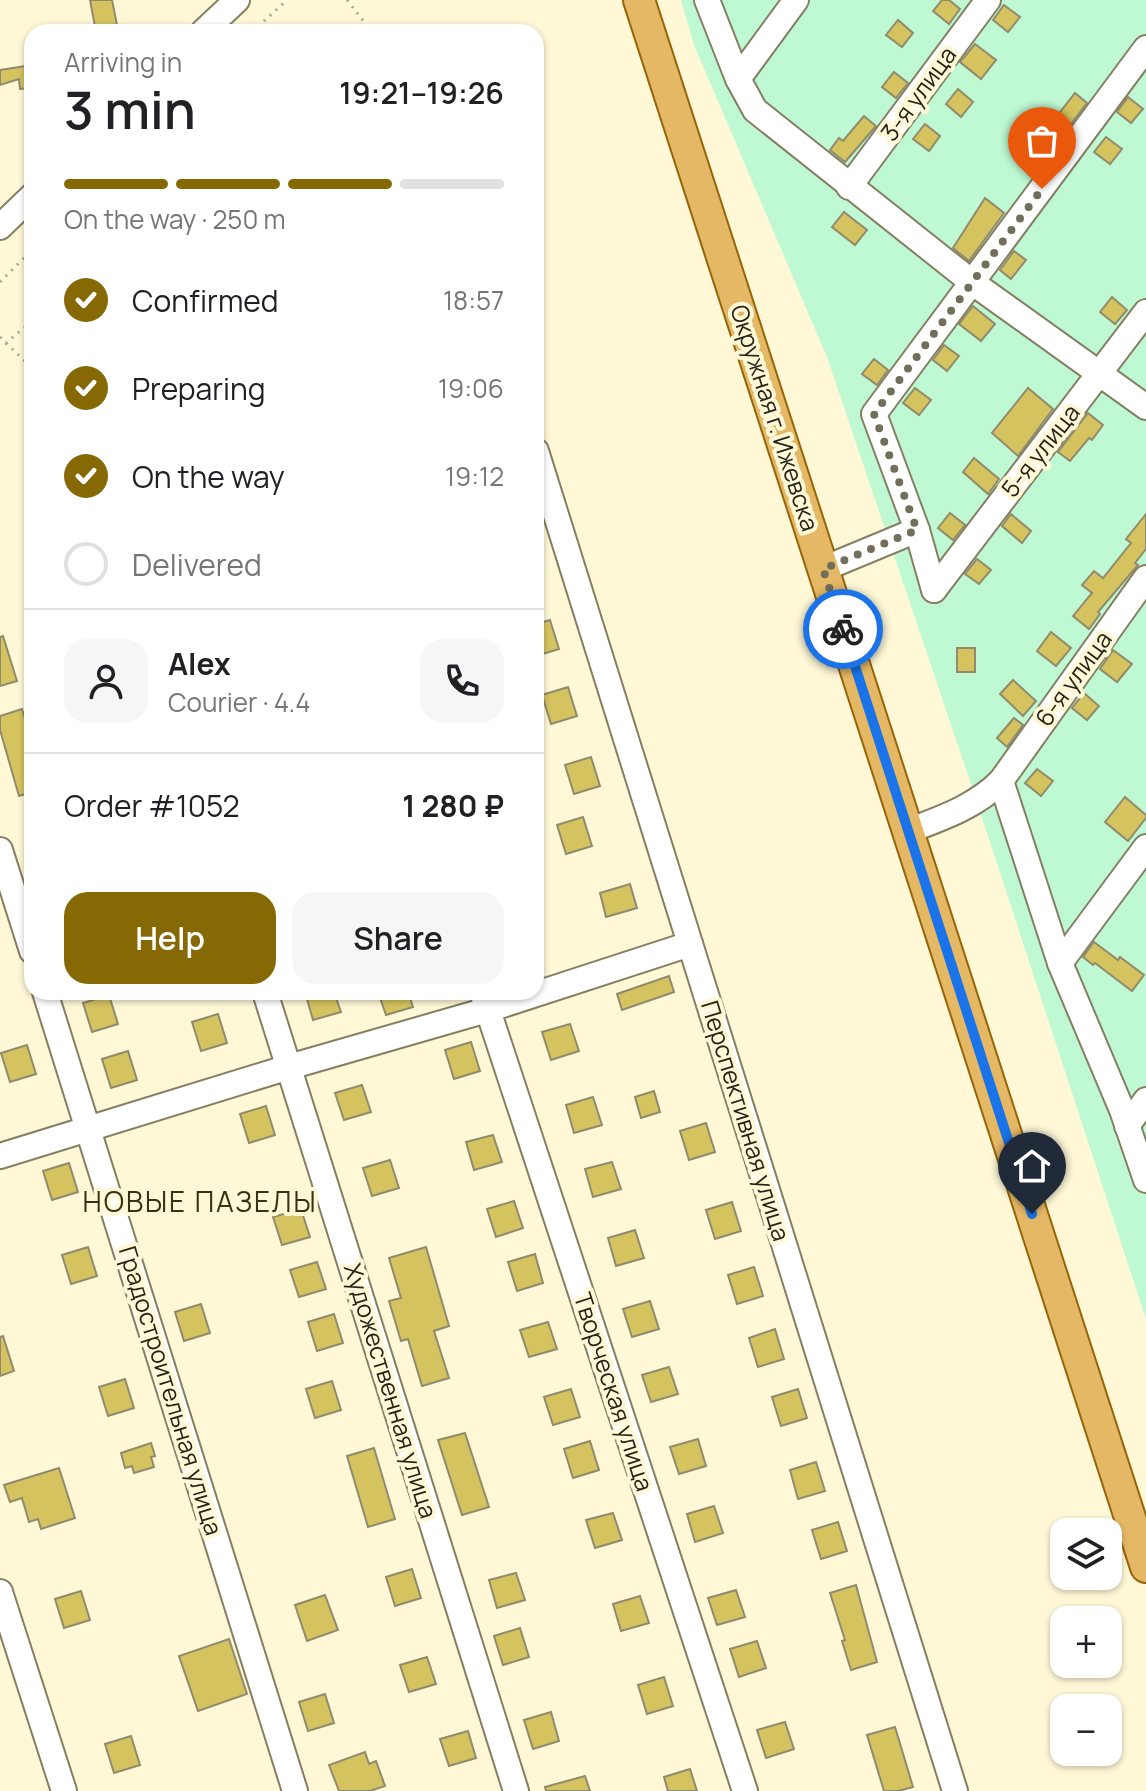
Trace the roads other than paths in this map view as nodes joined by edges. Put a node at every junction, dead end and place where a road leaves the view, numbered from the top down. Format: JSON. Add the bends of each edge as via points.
{"nodes":[{"id":1,"x":237,"y":0,"type":"edge"},
{"id":2,"x":639,"y":0,"type":"edge"},
{"id":3,"x":707,"y":0,"type":"edge"},
{"id":4,"x":796,"y":0,"type":"edge"},
{"id":5,"x":988,"y":0,"type":"edge"},
{"id":6,"x":212,"y":24,"type":"edge"},
{"id":7,"x":1146,"y":48,"type":"edge"},
{"id":8,"x":738,"y":79,"type":"junction"},
{"id":9,"x":849,"y":187,"type":"junction"},
{"id":10,"x":24,"y":204,"type":"edge"},
{"id":11,"x":0,"y":227,"type":"edge"},
{"id":12,"x":973,"y":283,"type":"junction"},
{"id":13,"x":1146,"y":312,"type":"edge"},
{"id":14,"x":1100,"y":374,"type":"junction"},
{"id":15,"x":1146,"y":407,"type":"edge"},
{"id":16,"x":544,"y":477,"type":"edge"},
{"id":17,"x":917,"y":530,"type":"junction"},
{"id":18,"x":823,"y":569,"type":"junction"},
{"id":19,"x":1146,"y":578,"type":"edge"},
{"id":20,"x":1001,"y":781,"type":"junction"},
{"id":21,"x":908,"y":831,"type":"junction"},
{"id":22,"x":1146,"y":847,"type":"edge"},
{"id":23,"x":0,"y":850,"type":"edge"},
{"id":24,"x":24,"y":926,"type":"edge"},
{"id":25,"x":690,"y":944,"type":"junction"},
{"id":26,"x":1060,"y":963,"type":"junction"},
{"id":27,"x":544,"y":985,"type":"edge"},
{"id":28,"x":48,"y":1000,"type":"edge"},
{"id":29,"x":268,"y":1000,"type":"edge"},
{"id":30,"x":485,"y":1001,"type":"edge"},
{"id":31,"x":289,"y":1067,"type":"junction"},
{"id":32,"x":1146,"y":1100,"type":"edge"},
{"id":33,"x":1127,"y":1126,"type":"junction"},
{"id":34,"x":88,"y":1128,"type":"junction"},
{"id":35,"x":0,"y":1156,"type":"edge"},
{"id":36,"x":1146,"y":1180,"type":"edge"},
{"id":37,"x":1146,"y":1567,"type":"edge"},
{"id":38,"x":0,"y":1592,"type":"edge"},
{"id":39,"x":7,"y":1639,"type":"edge"},
{"id":40,"x":64,"y":1791,"type":"edge"},
{"id":41,"x":295,"y":1791,"type":"edge"},
{"id":42,"x":516,"y":1791,"type":"edge"},
{"id":43,"x":745,"y":1791,"type":"edge"},
{"id":44,"x":955,"y":1791,"type":"edge"}],
"edges":[{"from":1,"to":6,"type":"street"},
{"from":2,"to":18,"type":"main road","name":"Окружная г. Ижевска"},
{"from":3,"to":8,"type":"street"},
{"from":4,"to":8,"type":"street"},
{"from":5,"to":9,"type":"street","name":"3-я улица"},
{"from":7,"to":12,"type":"street"},
{"from":8,"to":9,"type":"street","via":[[755,110]]},
{"from":9,"to":12,"type":"street"},
{"from":10,"to":11,"type":"street"},
{"from":12,"to":14,"type":"street"},
{"from":12,"to":17,"type":"street","via":[[874,414]]},
{"from":13,"to":14,"type":"street","name":"5-я улица"},
{"from":14,"to":15,"type":"street"},
{"from":14,"to":17,"type":"street","name":"5-я улица","via":[[934,590]]},
{"from":16,"to":25,"type":"street","name":"Перспективная улица"},
{"from":17,"to":18,"type":"street"},
{"from":18,"to":21,"type":"main road","name":"Окружная г. Ижевска"},
{"from":19,"to":20,"type":"street","name":"6-я улица"},
{"from":20,"to":21,"type":"street","name":"6-я улица","via":[[976,802]]},
{"from":20,"to":26,"type":"street"},
{"from":21,"to":37,"type":"main road","name":"Окружная г. Ижевска"},
{"from":22,"to":26,"type":"street"},
{"from":23,"to":24,"type":"street"},
{"from":25,"to":27,"type":"street"},
{"from":25,"to":44,"type":"street","name":"Перспективная улица"},
{"from":26,"to":33,"type":"street"},
{"from":28,"to":34,"type":"street","name":"Градостроительная улица"},
{"from":29,"to":31,"type":"street","name":"Художественная улица"},
{"from":30,"to":31,"type":"street"},
{"from":30,"to":43,"type":"street","name":"Творческая улица"},
{"from":31,"to":34,"type":"street"},
{"from":31,"to":42,"type":"street","name":"Художественная улица"},
{"from":32,"to":33,"type":"street"},
{"from":33,"to":36,"type":"street"},
{"from":34,"to":35,"type":"street"},
{"from":34,"to":41,"type":"street","name":"Градостроительная улица"},
{"from":38,"to":39,"type":"street"},
{"from":39,"to":40,"type":"street"}]}
